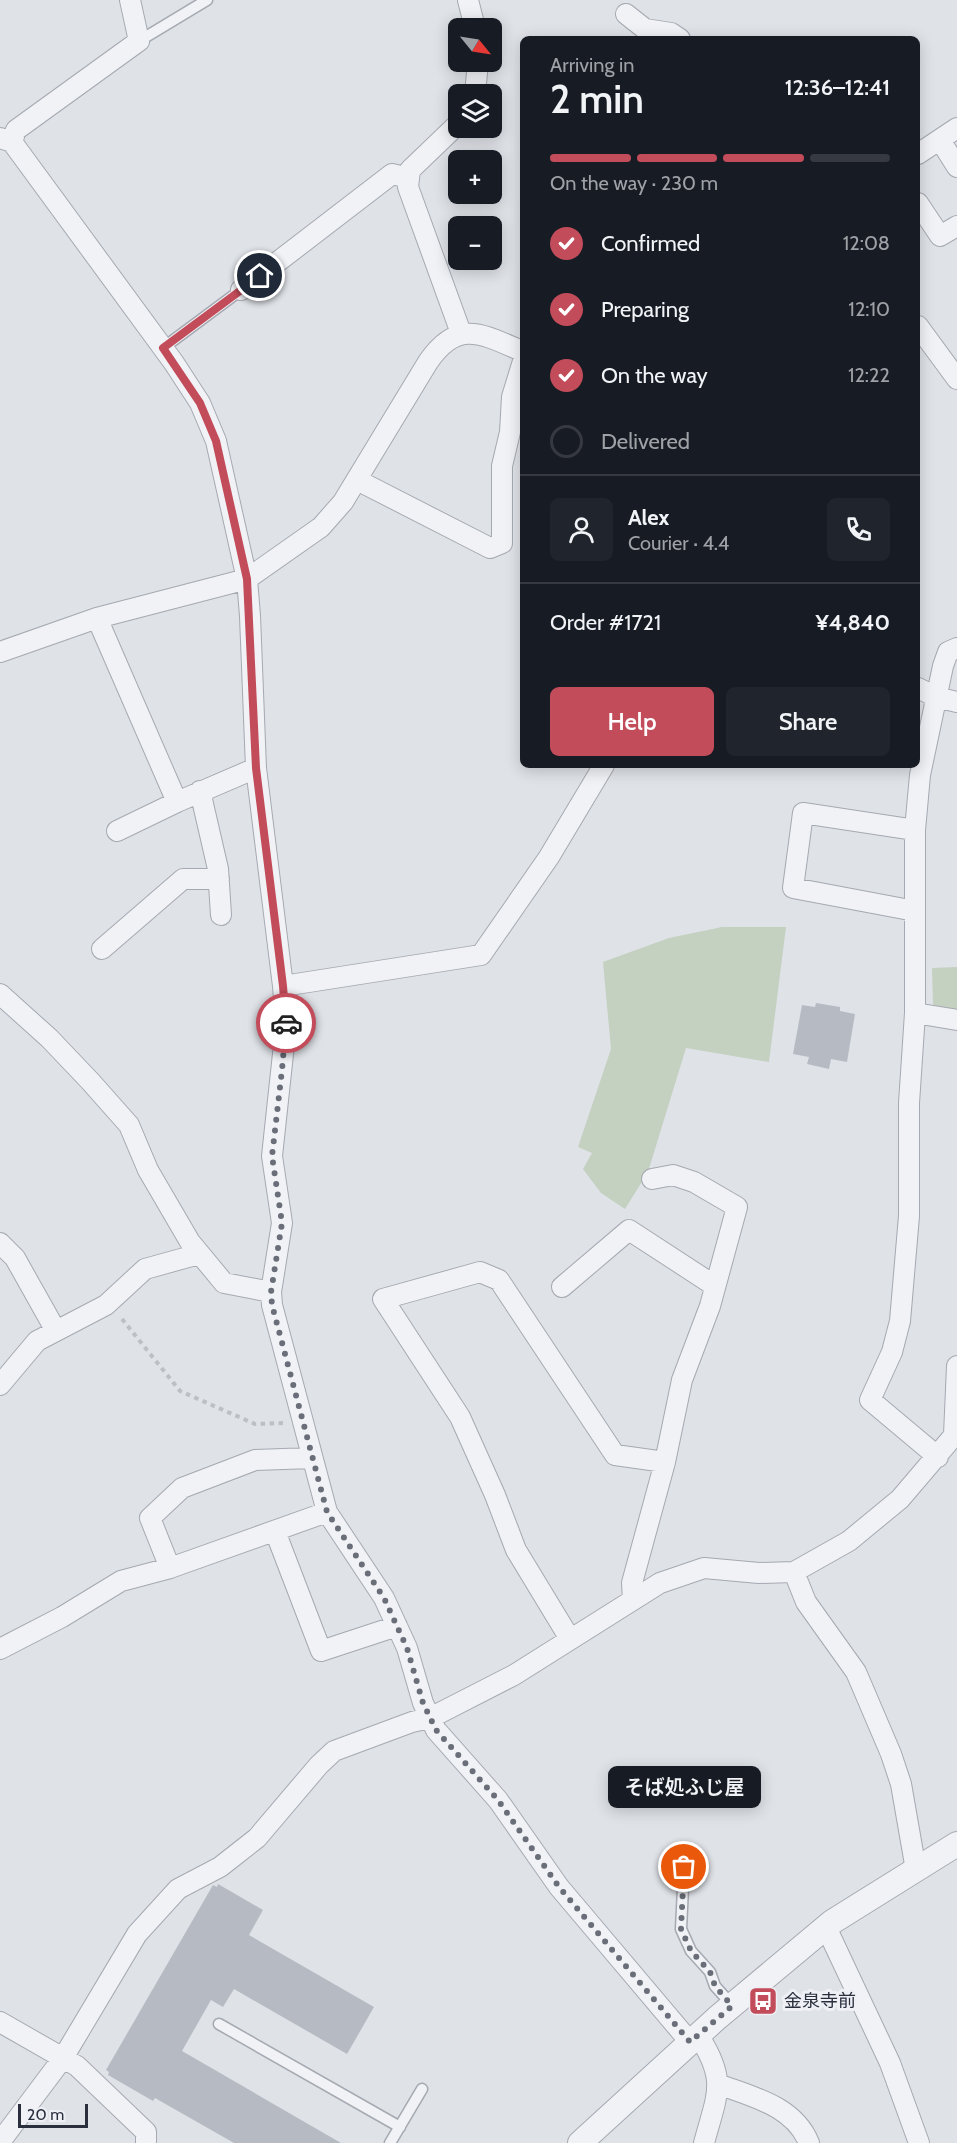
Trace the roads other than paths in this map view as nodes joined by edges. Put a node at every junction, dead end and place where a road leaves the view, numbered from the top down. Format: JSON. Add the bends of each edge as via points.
{"nodes":[{"id":1,"x":130,"y":0,"type":"edge"},
{"id":2,"x":207,"y":0,"type":"edge"},
{"id":3,"x":468,"y":0,"type":"edge"},
{"id":4,"x":626,"y":14,"type":"dead end"},
{"id":5,"x":472,"y":18,"type":"edge"},
{"id":6,"x":675,"y":36,"type":"edge"},
{"id":7,"x":139,"y":41,"type":"junction"},
{"id":8,"x":957,"y":128,"type":"edge"},
{"id":9,"x":448,"y":134,"type":"edge"},
{"id":10,"x":6,"y":140,"type":"edge"},
{"id":11,"x":940,"y":140,"type":"junction"},
{"id":12,"x":920,"y":153,"type":"edge"},
{"id":13,"x":957,"y":167,"type":"edge"},
{"id":14,"x":409,"y":178,"type":"junction"},
{"id":15,"x":920,"y":206,"type":"edge"},
{"id":16,"x":957,"y":226,"type":"edge"},
{"id":17,"x":241,"y":290,"type":"joint"},
{"id":18,"x":920,"y":329,"type":"edge"},
{"id":19,"x":461,"y":333,"type":"junction"},
{"id":20,"x":163,"y":348,"type":"junction"},
{"id":21,"x":520,"y":349,"type":"edge"},
{"id":22,"x":520,"y":371,"type":"edge"},
{"id":23,"x":957,"y":380,"type":"edge"},
{"id":24,"x":357,"y":480,"type":"junction"},
{"id":25,"x":247,"y":579,"type":"junction"},
{"id":26,"x":96,"y":618,"type":"junction"},
{"id":27,"x":956,"y":643,"type":"edge"},
{"id":28,"x":0,"y":652,"type":"edge"},
{"id":29,"x":920,"y":689,"type":"edge"},
{"id":30,"x":936,"y":697,"type":"junction"},
{"id":31,"x":957,"y":702,"type":"edge"},
{"id":32,"x":256,"y":768,"type":"junction"},
{"id":33,"x":602,"y":768,"type":"edge"},
{"id":34,"x":200,"y":791,"type":"junction"},
{"id":35,"x":177,"y":802,"type":"junction"},
{"id":36,"x":915,"y":830,"type":"junction"},
{"id":37,"x":117,"y":831,"type":"dead end"},
{"id":38,"x":219,"y":879,"type":"junction"},
{"id":39,"x":915,"y":911,"type":"junction"},
{"id":40,"x":221,"y":915,"type":"dead end"},
{"id":41,"x":102,"y":949,"type":"dead end"},
{"id":42,"x":283,"y":986,"type":"junction"},
{"id":43,"x":0,"y":994,"type":"edge"},
{"id":44,"x":915,"y":1013,"type":"junction"},
{"id":45,"x":957,"y":1020,"type":"edge"},
{"id":46,"x":652,"y":1179,"type":"dead end"},
{"id":47,"x":0,"y":1243,"type":"edge"},
{"id":48,"x":199,"y":1254,"type":"junction"},
{"id":49,"x":715,"y":1286,"type":"junction"},
{"id":50,"x":562,"y":1287,"type":"dead end"},
{"id":51,"x":271,"y":1292,"type":"junction"},
{"id":52,"x":56,"y":1331,"type":"junction"},
{"id":53,"x":957,"y":1366,"type":"edge"},
{"id":54,"x":0,"y":1385,"type":"edge"},
{"id":55,"x":956,"y":1434,"type":"edge"},
{"id":56,"x":938,"y":1457,"type":"junction"},
{"id":57,"x":312,"y":1458,"type":"junction"},
{"id":58,"x":665,"y":1462,"type":"junction"},
{"id":59,"x":327,"y":1512,"type":"junction"},
{"id":60,"x":275,"y":1531,"type":"junction"},
{"id":61,"x":170,"y":1568,"type":"junction"},
{"id":62,"x":794,"y":1572,"type":"junction"},
{"id":63,"x":633,"y":1600,"type":"junction"},
{"id":64,"x":397,"y":1626,"type":"junction"},
{"id":65,"x":570,"y":1639,"type":"junction"},
{"id":66,"x":0,"y":1649,"type":"edge"},
{"id":67,"x":430,"y":1718,"type":"junction"},
{"id":68,"x":957,"y":1844,"type":"edge"},
{"id":69,"x":684,"y":1867,"type":"dead end"},
{"id":70,"x":916,"y":1870,"type":"junction"},
{"id":71,"x":826,"y":1927,"type":"junction"},
{"id":72,"x":732,"y":2006,"type":"junction"},
{"id":73,"x":0,"y":2022,"type":"edge"},
{"id":74,"x":219,"y":2024,"type":"dead end"},
{"id":75,"x":694,"y":2039,"type":"junction"},
{"id":76,"x":63,"y":2058,"type":"junction"},
{"id":77,"x":718,"y":2084,"type":"junction"},
{"id":78,"x":422,"y":2089,"type":"dead end"},
{"id":79,"x":400,"y":2127,"type":"junction"},
{"id":80,"x":0,"y":2142,"type":"edge"},
{"id":81,"x":146,"y":2143,"type":"edge"},
{"id":82,"x":390,"y":2143,"type":"edge"},
{"id":83,"x":580,"y":2143,"type":"edge"},
{"id":84,"x":704,"y":2143,"type":"edge"},
{"id":85,"x":809,"y":2143,"type":"edge"},
{"id":86,"x":919,"y":2143,"type":"edge"}],
"edges":[{"from":1,"to":7,"type":"street"},
{"from":2,"to":7,"type":"lane"},
{"from":3,"to":5,"type":"street"},
{"from":4,"to":6,"type":"street","via":[[645,29]]},
{"from":7,"to":10,"type":"street"},
{"from":8,"to":11,"type":"street"},
{"from":9,"to":14,"type":"street","via":[[410,170]]},
{"from":10,"to":20,"type":"street"},
{"from":11,"to":12,"type":"street"},
{"from":11,"to":13,"type":"street"},
{"from":14,"to":17,"type":"street","via":[[392,174]]},
{"from":14,"to":19,"type":"street","via":[[408,187]]},
{"from":15,"to":16,"type":"street","via":[[940,236]]},
{"from":17,"to":20,"type":"lane"},
{"from":18,"to":23,"type":"street"},
{"from":19,"to":21,"type":"street","via":[[486,336]]},
{"from":19,"to":24,"type":"street","via":[[437,348]]},
{"from":20,"to":25,"type":"street","via":[[200,403],[216,441]]},
{"from":22,"to":24,"type":"street","via":[[512,397],[510,432],[502,466],[502,543],[490,548]]},
{"from":24,"to":25,"type":"street","via":[[321,527]]},
{"from":25,"to":26,"type":"street"},
{"from":25,"to":32,"type":"street"},
{"from":26,"to":28,"type":"street"},
{"from":26,"to":35,"type":"street"},
{"from":27,"to":30,"type":"street","via":[[948,652]]},
{"from":29,"to":30,"type":"street"},
{"from":30,"to":31,"type":"street"},
{"from":30,"to":36,"type":"street","via":[[920,775]]},
{"from":32,"to":34,"type":"street"},
{"from":32,"to":42,"type":"street"},
{"from":33,"to":42,"type":"street","via":[[549,857],[482,956]]},
{"from":34,"to":35,"type":"street"},
{"from":34,"to":38,"type":"street"},
{"from":35,"to":37,"type":"street"},
{"from":36,"to":39,"type":"street"},
{"from":36,"to":39,"type":"street","via":[[803,813],[793,888]]},
{"from":38,"to":40,"type":"street"},
{"from":38,"to":41,"type":"street","via":[[183,879]]},
{"from":39,"to":44,"type":"street"},
{"from":42,"to":51,"type":"street","via":[[286,1026],[272,1156],[282,1223]]},
{"from":43,"to":48,"type":"street","via":[[49,1038],[129,1125],[148,1170]]},
{"from":44,"to":45,"type":"street"},
{"from":44,"to":56,"type":"street","via":[[909,1103],[909,1216],[900,1321],[892,1352],[870,1400]]},
{"from":46,"to":49,"type":"street","via":[[673,1175],[694,1182],[737,1207]]},
{"from":47,"to":52,"type":"street","via":[[15,1258]]},
{"from":48,"to":51,"type":"street","via":[[224,1283]]},
{"from":48,"to":52,"type":"street","via":[[145,1269],[109,1303]]},
{"from":49,"to":50,"type":"street","via":[[629,1230]]},
{"from":49,"to":58,"type":"street","via":[[682,1380]]},
{"from":51,"to":57,"type":"street"},
{"from":52,"to":54,"type":"street","via":[[37,1341]]},
{"from":53,"to":55,"type":"street"},
{"from":55,"to":56,"type":"street"},
{"from":56,"to":62,"type":"street","via":[[900,1499],[849,1541]]},
{"from":57,"to":59,"type":"street"},
{"from":57,"to":61,"type":"street","via":[[255,1460],[182,1488],[150,1518]]},
{"from":58,"to":63,"type":"street","via":[[632,1583]]},
{"from":58,"to":65,"type":"street","via":[[615,1455],[499,1280],[480,1272],[383,1299],[460,1416],[516,1550]]},
{"from":59,"to":60,"type":"street"},
{"from":59,"to":64,"type":"street","via":[[384,1598]]},
{"from":60,"to":61,"type":"street"},
{"from":60,"to":64,"type":"street","via":[[321,1651]]},
{"from":61,"to":66,"type":"street","via":[[121,1581]]},
{"from":62,"to":63,"type":"street","via":[[704,1568],[660,1583]]},
{"from":62,"to":70,"type":"street","via":[[806,1602],[856,1672],[891,1754],[901,1784]]},
{"from":63,"to":65,"type":"street"},
{"from":64,"to":67,"type":"street"},
{"from":65,"to":67,"type":"street","via":[[514,1675]]},
{"from":67,"to":75,"type":"street","via":[[436,1730],[498,1800],[559,1887]]},
{"from":67,"to":76,"type":"street","via":[[334,1751],[257,1838],[220,1867],[178,1889],[137,1934]]},
{"from":68,"to":70,"type":"street"},
{"from":69,"to":72,"type":"lane","via":[[681,1929],[691,1951]]},
{"from":70,"to":71,"type":"street"},
{"from":71,"to":72,"type":"street"},
{"from":71,"to":86,"type":"street","via":[[890,2064]]},
{"from":72,"to":75,"type":"street"},
{"from":73,"to":76,"type":"street"},
{"from":74,"to":79,"type":"lane"},
{"from":75,"to":77,"type":"street","via":[[712,2057]]},
{"from":75,"to":83,"type":"street"},
{"from":76,"to":80,"type":"street"},
{"from":76,"to":81,"type":"street","via":[[77,2066],[146,2132]]},
{"from":77,"to":84,"type":"street"},
{"from":77,"to":85,"type":"street","via":[[764,2100],[790,2116],[803,2129]]},
{"from":78,"to":79,"type":"lane"},
{"from":79,"to":82,"type":"lane"}]}
